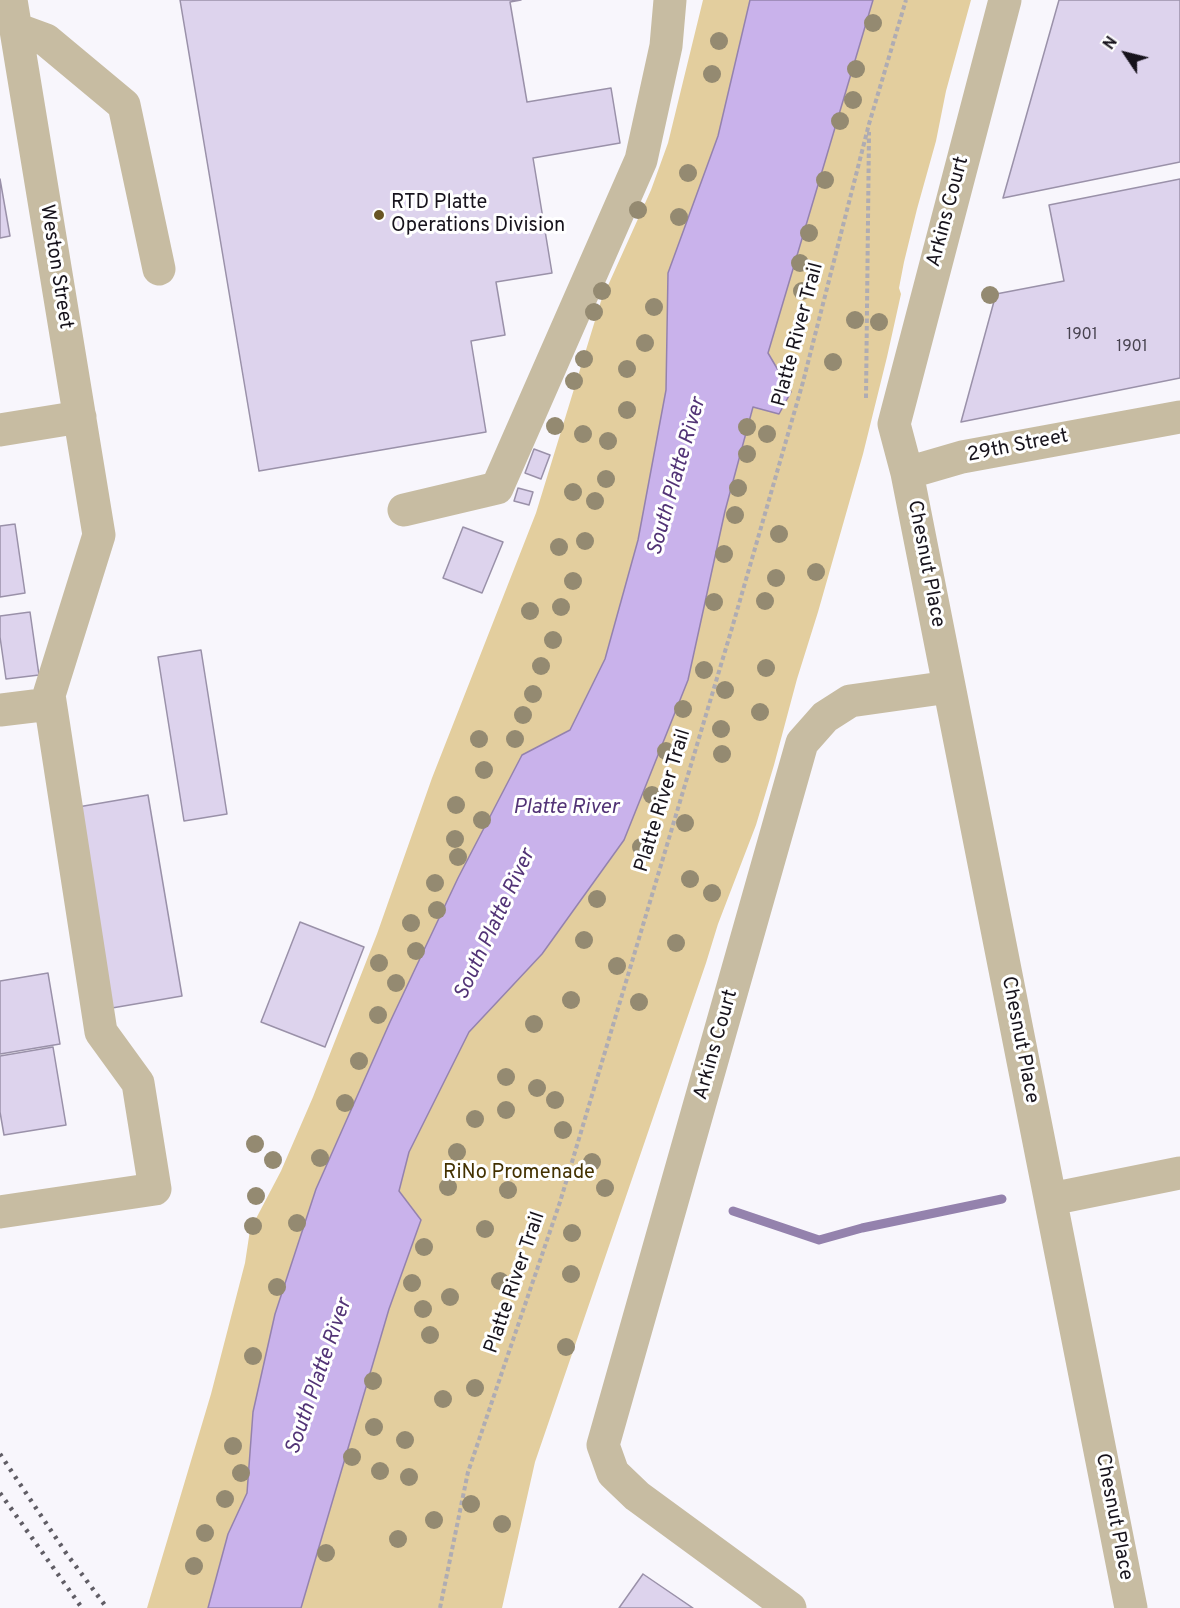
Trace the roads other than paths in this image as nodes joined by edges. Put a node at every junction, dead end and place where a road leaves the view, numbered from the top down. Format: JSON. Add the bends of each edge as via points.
{"nodes":[{"id":1,"x":670,"y":0,"type":"edge"},
{"id":2,"x":1005,"y":0,"type":"edge"},
{"id":3,"x":13,"y":15,"type":"edge"},
{"id":4,"x":159,"y":269,"type":"dead end"},
{"id":5,"x":80,"y":417,"type":"junction"},
{"id":6,"x":1180,"y":417,"type":"edge"},
{"id":7,"x":0,"y":430,"type":"edge"},
{"id":8,"x":907,"y":473,"type":"junction"},
{"id":9,"x":404,"y":510,"type":"dead end"},
{"id":10,"x":950,"y":687,"type":"junction"},
{"id":11,"x":50,"y":704,"type":"junction"},
{"id":12,"x":0,"y":710,"type":"edge"},
{"id":13,"x":1180,"y":1173,"type":"edge"},
{"id":14,"x":1051,"y":1199,"type":"junction"},
{"id":15,"x":0,"y":1212,"type":"edge"},
{"id":16,"x":790,"y":1608,"type":"edge"},
{"id":17,"x":1131,"y":1608,"type":"edge"}],
"edges":[{"from":1,"to":9,"type":"street","via":[[666,46],[641,160],[497,488]]},
{"from":2,"to":8,"type":"street","name":"Arkins Court","via":[[894,424]]},
{"from":3,"to":4,"type":"street","via":[[124,105]]},
{"from":3,"to":5,"type":"street","name":"Weston Street"},
{"from":5,"to":7,"type":"street"},
{"from":5,"to":11,"type":"street","name":"Weston Street","via":[[99,535],[49,695]]},
{"from":6,"to":8,"type":"street","name":"29th Street","via":[[962,457]]},
{"from":8,"to":10,"type":"street","name":"Chesnut Place"},
{"from":10,"to":14,"type":"street","name":"Chesnut Place"},
{"from":10,"to":16,"type":"street","name":"Arkins Court","via":[[850,701],[825,717],[802,743],[603,1445],[613,1473],[637,1496]]},
{"from":11,"to":12,"type":"street"},
{"from":11,"to":15,"type":"street","via":[[101,1032],[138,1083],[155,1189]]},
{"from":13,"to":14,"type":"street"},
{"from":14,"to":17,"type":"street","name":"Chesnut Place"}]}
